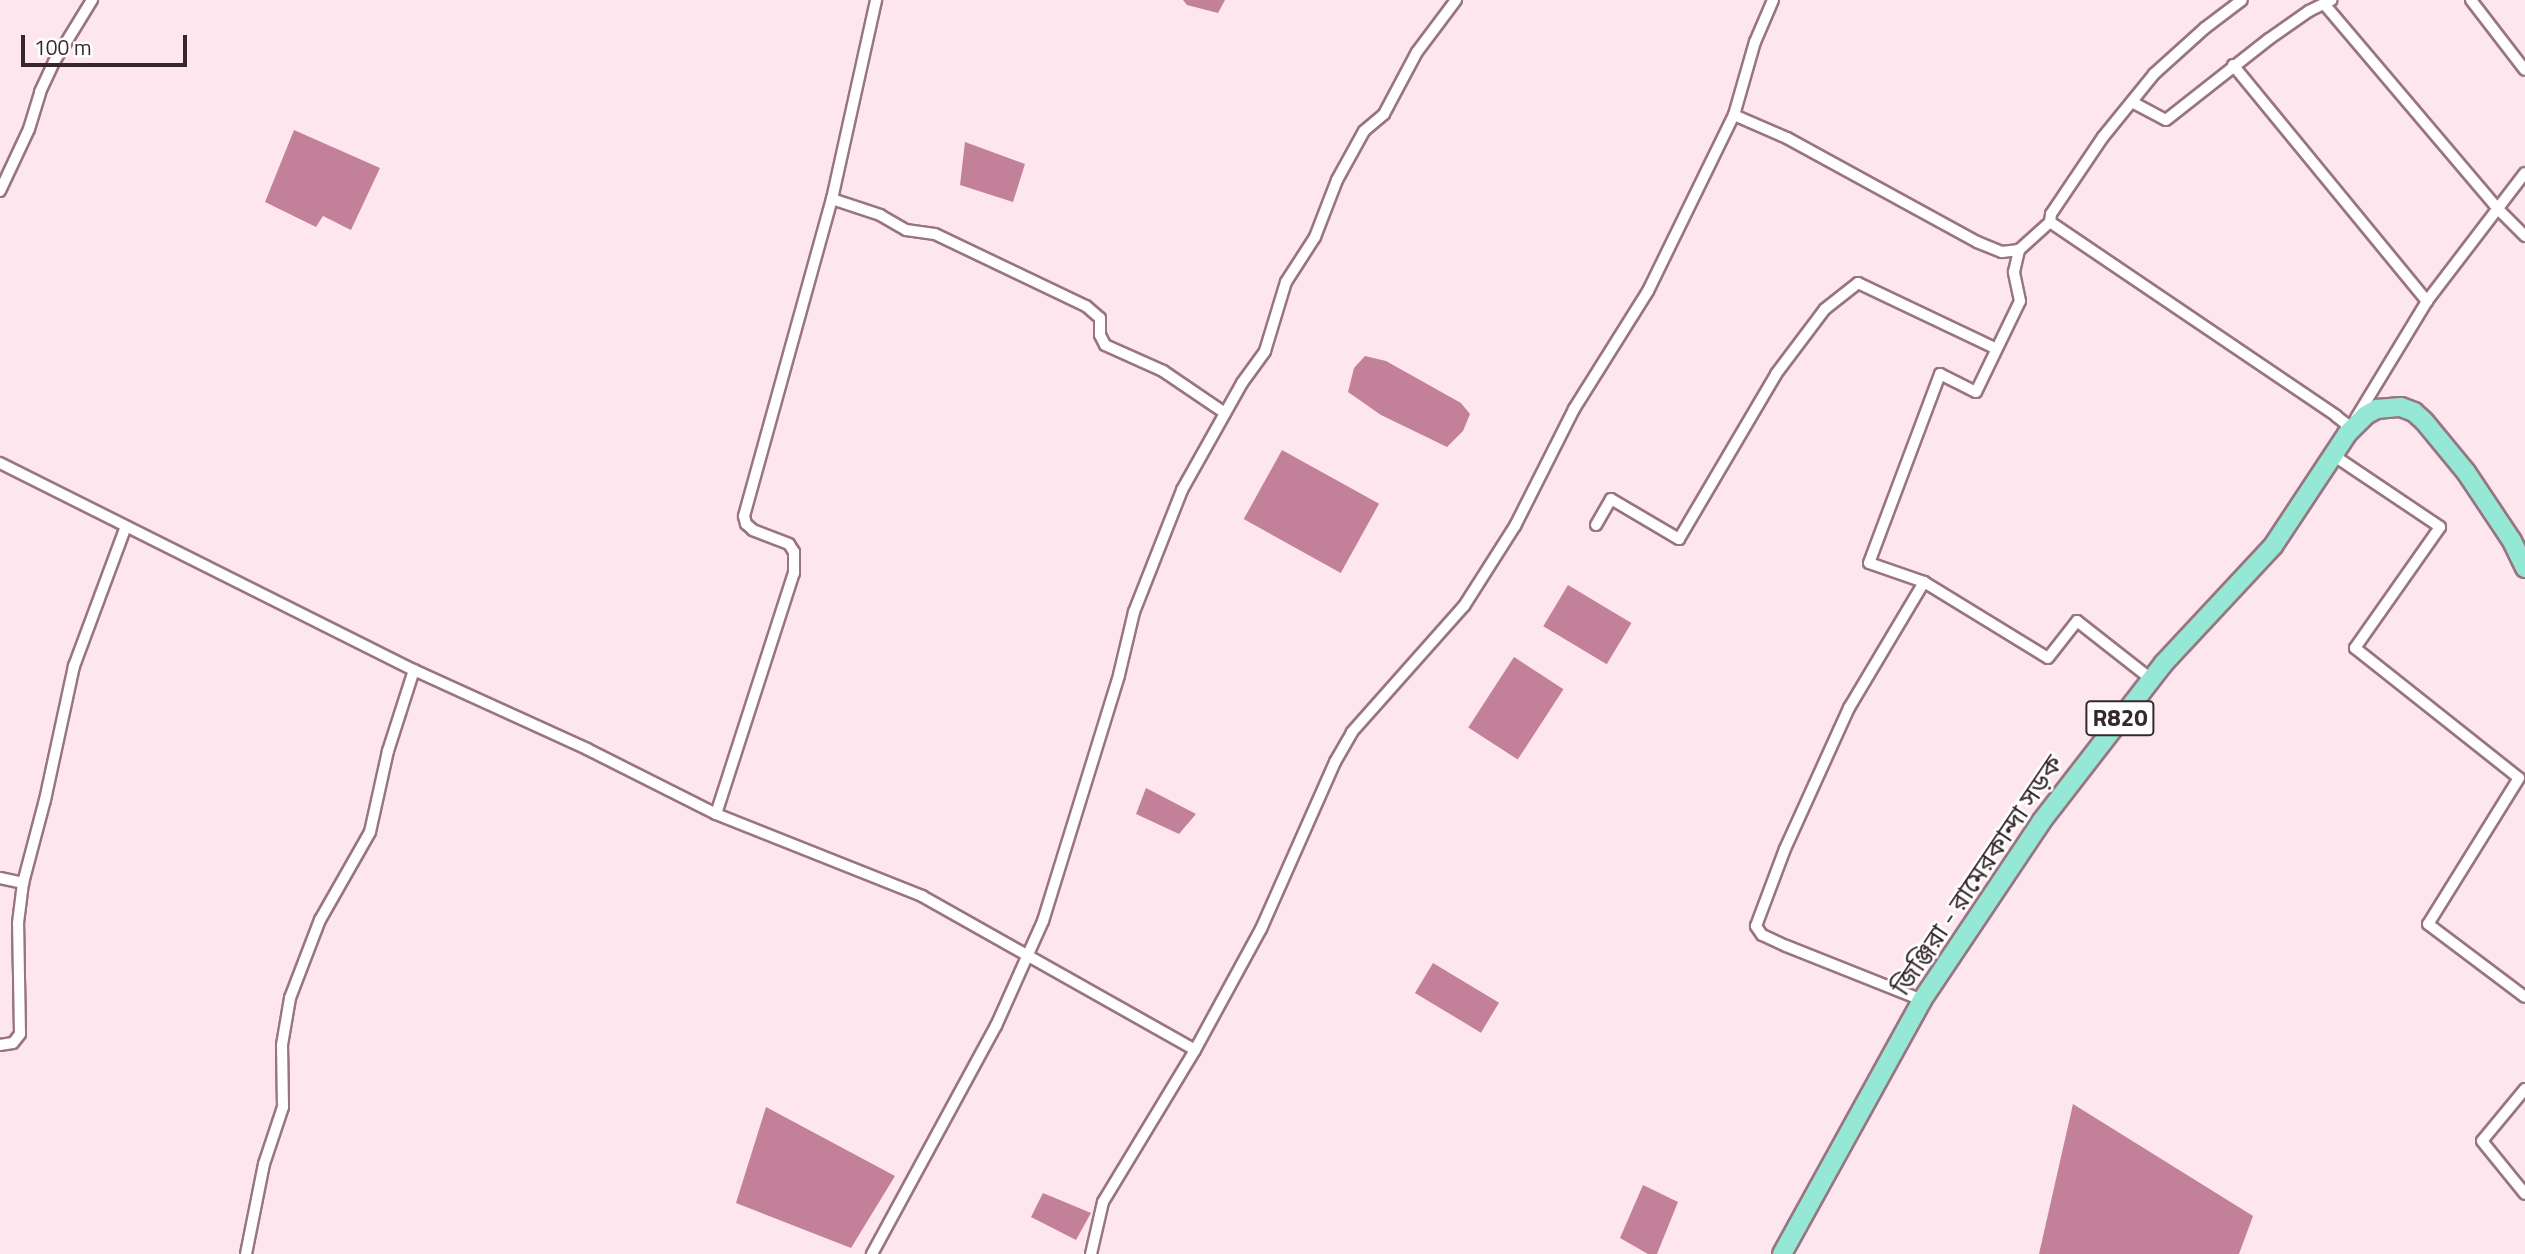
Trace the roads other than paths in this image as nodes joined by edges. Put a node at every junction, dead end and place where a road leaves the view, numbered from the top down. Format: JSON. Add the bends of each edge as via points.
{"nodes":[{"id":1,"x":92,"y":0,"type":"edge"},
{"id":2,"x":876,"y":0,"type":"edge"},
{"id":3,"x":1456,"y":0,"type":"edge"},
{"id":4,"x":1773,"y":0,"type":"edge"},
{"id":5,"x":2242,"y":0,"type":"edge"},
{"id":6,"x":2471,"y":0,"type":"edge"},
{"id":7,"x":2328,"y":3,"type":"edge"},
{"id":8,"x":2233,"y":65,"type":"junction"},
{"id":9,"x":2525,"y":70,"type":"edge"},
{"id":10,"x":2132,"y":102,"type":"junction"},
{"id":11,"x":1734,"y":115,"type":"junction"},
{"id":12,"x":2525,"y":173,"type":"edge"},
{"id":13,"x":0,"y":191,"type":"edge"},
{"id":14,"x":832,"y":199,"type":"junction"},
{"id":15,"x":2497,"y":208,"type":"junction"},
{"id":16,"x":2050,"y":222,"type":"junction"},
{"id":17,"x":2525,"y":236,"type":"edge"},
{"id":18,"x":2019,"y":250,"type":"junction"},
{"id":19,"x":2427,"y":301,"type":"junction"},
{"id":20,"x":1995,"y":348,"type":"junction"},
{"id":21,"x":1225,"y":413,"type":"junction"},
{"id":22,"x":2347,"y":433,"type":"junction"},
{"id":23,"x":2333,"y":455,"type":"junction"},
{"id":24,"x":0,"y":463,"type":"edge"},
{"id":25,"x":1596,"y":525,"type":"dead end"},
{"id":26,"x":126,"y":526,"type":"junction"},
{"id":27,"x":2525,"y":568,"type":"edge"},
{"id":28,"x":1924,"y":582,"type":"junction"},
{"id":29,"x":414,"y":670,"type":"junction"},
{"id":30,"x":2151,"y":679,"type":"junction"},
{"id":31,"x":716,"y":814,"type":"junction"},
{"id":32,"x":0,"y":878,"type":"edge"},
{"id":33,"x":23,"y":883,"type":"junction"},
{"id":34,"x":2525,"y":997,"type":"edge"},
{"id":35,"x":1922,"y":1000,"type":"junction"},
{"id":36,"x":0,"y":1045,"type":"edge"},
{"id":37,"x":1195,"y":1050,"type":"junction"},
{"id":38,"x":2525,"y":1089,"type":"edge"},
{"id":39,"x":2525,"y":1194,"type":"edge"},
{"id":40,"x":246,"y":1254,"type":"edge"},
{"id":41,"x":872,"y":1254,"type":"edge"},
{"id":42,"x":1091,"y":1254,"type":"edge"},
{"id":43,"x":1782,"y":1254,"type":"edge"}],
"edges":[{"from":1,"to":13,"type":"street","via":[[54,62]]},
{"from":2,"to":14,"type":"street"},
{"from":3,"to":21,"type":"street","via":[[1417,52],[1384,114],[1364,131],[1337,180],[1315,237],[1286,282],[1265,351]]},
{"from":4,"to":11,"type":"street","via":[[1755,42]]},
{"from":5,"to":10,"type":"street","via":[[2154,74]]},
{"from":6,"to":9,"type":"street"},
{"from":7,"to":8,"type":"street","via":[[2309,11]]},
{"from":7,"to":15,"type":"street"},
{"from":8,"to":10,"type":"street","via":[[2165,120]]},
{"from":8,"to":19,"type":"street"},
{"from":10,"to":16,"type":"street","via":[[2103,137]]},
{"from":11,"to":18,"type":"street","via":[[1787,138],[1977,242],[2002,252]]},
{"from":11,"to":37,"type":"street","via":[[1648,291],[1574,409],[1515,526],[1464,606],[1352,732],[1261,929]]},
{"from":12,"to":15,"type":"street"},
{"from":14,"to":21,"type":"street","via":[[880,215],[906,230],[935,234],[1086,306],[1098,313],[1105,345],[1163,372]]},
{"from":14,"to":31,"type":"street","via":[[744,516],[753,530],[789,544],[794,552],[794,573]]},
{"from":15,"to":17,"type":"street"},
{"from":15,"to":19,"type":"street"},
{"from":16,"to":18,"type":"street"},
{"from":16,"to":22,"type":"street","via":[[2345,423]]},
{"from":18,"to":20,"type":"street","via":[[2014,272],[2020,301]]},
{"from":19,"to":22,"type":"street"},
{"from":20,"to":25,"type":"street","via":[[1858,283],[1825,309],[1776,374],[1679,539],[1611,499]]},
{"from":20,"to":28,"type":"street","via":[[1976,392],[1941,374],[1869,563]]},
{"from":21,"to":41,"type":"street","via":[[1182,490],[1134,612],[1043,921],[996,1026]]},
{"from":22,"to":23,"type":"main road","name":"জিঞ্জিরা - রামেরকান্দা সড়ক","number":"R820"},
{"from":22,"to":27,"type":"main road","name":"জিঞ্জিরা - রামেরকান্দা সড়ক","number":"R820","via":[[2377,409],[2401,407],[2414,412],[2466,472]]},
{"from":23,"to":30,"type":"main road","name":"জিঞ্জিরা - রামেরকান্দা সড়ক","number":"R820","via":[[2273,546]]},
{"from":23,"to":34,"type":"street","via":[[2440,527],[2355,648],[2519,778],[2428,924]]},
{"from":24,"to":26,"type":"street"},
{"from":26,"to":29,"type":"street"},
{"from":26,"to":33,"type":"street","via":[[74,666]]},
{"from":28,"to":30,"type":"street","via":[[2048,658],[2077,621]]},
{"from":28,"to":35,"type":"street","via":[[1849,708],[1784,849],[1755,926],[1762,935],[1786,946]]},
{"from":29,"to":31,"type":"street"},
{"from":29,"to":40,"type":"street","via":[[388,751],[370,832],[320,920],[290,998],[282,1045],[283,1107],[264,1164]]},
{"from":30,"to":35,"type":"main road","name":"জিঞ্জিরা - রামেরকান্দা সড়ক","number":"R820","via":[[2068,783]]},
{"from":31,"to":37,"type":"street","via":[[922,896]]},
{"from":32,"to":33,"type":"street"},
{"from":33,"to":36,"type":"street","via":[[18,923],[20,1034],[13,1043]]},
{"from":35,"to":43,"type":"main road","name":"জিঞ্জিরা - রামেরকান্দা সড়ক","number":"R820"},
{"from":37,"to":42,"type":"street","via":[[1103,1202]]},
{"from":38,"to":39,"type":"street","via":[[2482,1141]]}]}
